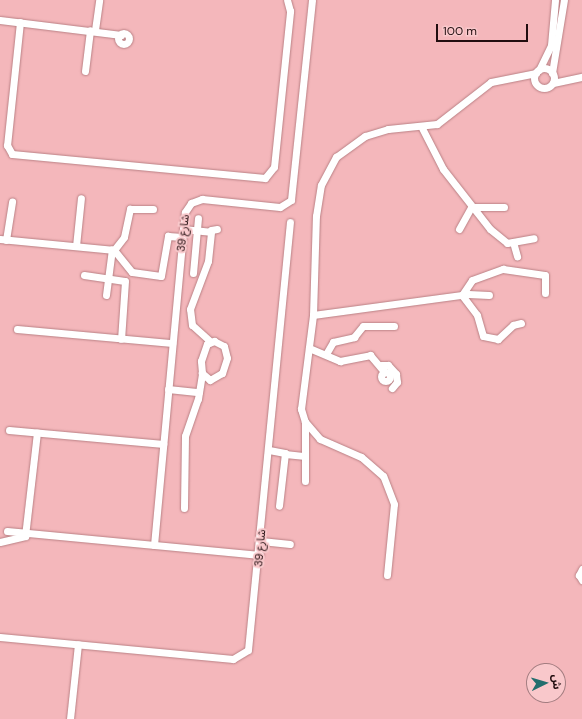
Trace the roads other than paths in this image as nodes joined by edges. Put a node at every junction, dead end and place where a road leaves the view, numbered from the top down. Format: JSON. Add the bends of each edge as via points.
{"nodes":[{"id":1,"x":99,"y":0,"type":"edge"},
{"id":2,"x":287,"y":0,"type":"edge"},
{"id":3,"x":312,"y":0,"type":"edge"},
{"id":4,"x":555,"y":0,"type":"edge"},
{"id":5,"x":564,"y":0,"type":"edge"},
{"id":6,"x":0,"y":20,"type":"edge"},
{"id":7,"x":20,"y":22,"type":"junction"},
{"id":8,"x":93,"y":30,"type":"junction"},
{"id":9,"x":121,"y":35,"type":"dead end"},
{"id":10,"x":84,"y":71,"type":"dead end"},
{"id":11,"x":537,"y":71,"type":"junction"},
{"id":12,"x":522,"y":76,"type":"junction"},
{"id":13,"x":553,"y":77,"type":"junction"},
{"id":14,"x":582,"y":77,"type":"edge"},
{"id":15,"x":535,"y":81,"type":"junction"},
{"id":16,"x":422,"y":128,"type":"junction"},
{"id":17,"x":81,"y":198,"type":"dead end"},
{"id":18,"x":12,"y":200,"type":"dead end"},
{"id":19,"x":471,"y":207,"type":"junction"},
{"id":20,"x":504,"y":207,"type":"dead end"},
{"id":21,"x":153,"y":209,"type":"dead end"},
{"id":22,"x":198,"y":218,"type":"dead end"},
{"id":23,"x":290,"y":222,"type":"dead end"},
{"id":24,"x":183,"y":229,"type":"junction"},
{"id":25,"x":459,"y":229,"type":"dead end"},
{"id":26,"x":197,"y":230,"type":"junction"},
{"id":27,"x":182,"y":237,"type":"junction"},
{"id":28,"x":534,"y":238,"type":"dead end"},
{"id":29,"x":3,"y":240,"type":"edge"},
{"id":30,"x":513,"y":242,"type":"junction"},
{"id":31,"x":76,"y":246,"type":"junction"},
{"id":32,"x":113,"y":249,"type":"junction"},
{"id":33,"x":517,"y":256,"type":"dead end"},
{"id":34,"x":193,"y":273,"type":"dead end"},
{"id":35,"x":84,"y":275,"type":"dead end"},
{"id":36,"x":108,"y":278,"type":"junction"},
{"id":37,"x":545,"y":293,"type":"dead end"},
{"id":38,"x":489,"y":294,"type":"dead end"},
{"id":39,"x":106,"y":295,"type":"dead end"},
{"id":40,"x":462,"y":295,"type":"junction"},
{"id":41,"x":313,"y":315,"type":"junction"},
{"id":42,"x":521,"y":323,"type":"dead end"},
{"id":43,"x":394,"y":326,"type":"dead end"},
{"id":44,"x":17,"y":329,"type":"dead end"},
{"id":45,"x":121,"y":338,"type":"junction"},
{"id":46,"x":211,"y":342,"type":"junction"},
{"id":47,"x":172,"y":343,"type":"junction"},
{"id":48,"x":309,"y":348,"type":"junction"},
{"id":49,"x":326,"y":354,"type":"junction"},
{"id":50,"x":380,"y":365,"type":"junction"},
{"id":51,"x":202,"y":373,"type":"junction"},
{"id":52,"x":216,"y":379,"type":"junction"},
{"id":53,"x":168,"y":389,"type":"junction"},
{"id":54,"x":200,"y":392,"type":"junction"},
{"id":55,"x":305,"y":422,"type":"junction"},
{"id":56,"x":9,"y":430,"type":"dead end"},
{"id":57,"x":37,"y":433,"type":"junction"},
{"id":58,"x":163,"y":444,"type":"junction"},
{"id":59,"x":269,"y":450,"type":"junction"},
{"id":60,"x":285,"y":454,"type":"junction"},
{"id":61,"x":303,"y":456,"type":"junction"},
{"id":62,"x":305,"y":481,"type":"dead end"},
{"id":63,"x":279,"y":506,"type":"dead end"},
{"id":64,"x":184,"y":508,"type":"dead end"},
{"id":65,"x":6,"y":531,"type":"dead end"},
{"id":66,"x":26,"y":533,"type":"junction"},
{"id":67,"x":261,"y":541,"type":"junction"},
{"id":68,"x":0,"y":542,"type":"edge"},
{"id":69,"x":290,"y":544,"type":"dead end"},
{"id":70,"x":154,"y":545,"type":"junction"},
{"id":71,"x":260,"y":555,"type":"junction"},
{"id":72,"x":582,"y":569,"type":"edge"},
{"id":73,"x":387,"y":575,"type":"dead end"},
{"id":74,"x":582,"y":580,"type":"edge"},
{"id":75,"x":0,"y":637,"type":"edge"},
{"id":76,"x":78,"y":644,"type":"junction"},
{"id":77,"x":70,"y":719,"type":"edge"}],
"edges":[{"from":1,"to":8,"type":"street"},
{"from":2,"to":7,"type":"street","via":[[290,11],[274,167],[265,178],[12,154],[7,145]]},
{"from":3,"to":24,"type":"street","name":"شارع 39","via":[[291,200],[280,207],[196,200],[185,212]]},
{"from":4,"to":11,"type":"street","via":[[551,45]]},
{"from":5,"to":13,"type":"street"},
{"from":6,"to":7,"type":"street"},
{"from":7,"to":8,"type":"street"},
{"from":8,"to":9,"type":"street"},
{"from":8,"to":10,"type":"street"},
{"from":11,"to":12,"type":"street"},
{"from":11,"to":13,"type":"street","via":[[548,69]]},
{"from":11,"to":15,"type":"street"},
{"from":12,"to":15,"type":"street"},
{"from":12,"to":16,"type":"street","via":[[492,82],[473,94],[446,120]]},
{"from":13,"to":14,"type":"street"},
{"from":13,"to":15,"type":"street","via":[[544,88]]},
{"from":16,"to":19,"type":"street","via":[[444,169]]},
{"from":16,"to":41,"type":"street","via":[[388,129],[365,136],[345,149],[328,170],[317,200]]},
{"from":17,"to":31,"type":"street"},
{"from":18,"to":29,"type":"street"},
{"from":19,"to":20,"type":"street"},
{"from":19,"to":25,"type":"street"},
{"from":19,"to":30,"type":"street","via":[[495,233],[506,242]]},
{"from":21,"to":32,"type":"street","via":[[131,207],[124,237]]},
{"from":22,"to":26,"type":"street"},
{"from":23,"to":59,"type":"street","name":"شارع 39"},
{"from":24,"to":26,"type":"street"},
{"from":24,"to":27,"type":"street","name":"شارع 39"},
{"from":26,"to":34,"type":"street"},
{"from":26,"to":46,"type":"street","via":[[214,230],[208,261],[193,295],[190,318],[197,332]]},
{"from":27,"to":32,"type":"street","via":[[168,236],[161,276],[132,272]]},
{"from":27,"to":47,"type":"street","name":"شارع 39"},
{"from":28,"to":30,"type":"street"},
{"from":29,"to":31,"type":"street"},
{"from":30,"to":33,"type":"street"},
{"from":31,"to":32,"type":"street"},
{"from":32,"to":36,"type":"street"},
{"from":35,"to":36,"type":"street"},
{"from":36,"to":39,"type":"street"},
{"from":36,"to":45,"type":"street","via":[[126,283]]},
{"from":37,"to":40,"type":"street","via":[[545,275],[503,269],[474,278]]},
{"from":38,"to":40,"type":"street"},
{"from":40,"to":41,"type":"street"},
{"from":40,"to":42,"type":"street","via":[[477,315],[480,333],[488,339],[498,339],[513,325]]},
{"from":41,"to":48,"type":"street"},
{"from":43,"to":49,"type":"street","via":[[363,326],[351,338],[333,342]]},
{"from":44,"to":45,"type":"street"},
{"from":45,"to":47,"type":"street"},
{"from":46,"to":51,"type":"street","via":[[203,352]]},
{"from":46,"to":52,"type":"street","via":[[222,344],[227,354],[224,368]]},
{"from":47,"to":53,"type":"street","name":"شارع 39"},
{"from":48,"to":49,"type":"street"},
{"from":48,"to":55,"type":"street","via":[[300,397]]},
{"from":49,"to":50,"type":"street","via":[[340,361],[370,355]]},
{"from":50,"to":50,"type":"street","via":[[385,373],[382,379],[389,381],[393,389],[397,382],[396,374],[388,365]]},
{"from":51,"to":52,"type":"street","via":[[207,379]]},
{"from":51,"to":54,"type":"street"},
{"from":52,"to":54,"type":"street"},
{"from":53,"to":54,"type":"street"},
{"from":53,"to":58,"type":"street","name":"شارع 39"},
{"from":54,"to":64,"type":"street","via":[[184,436]]},
{"from":55,"to":61,"type":"street"},
{"from":55,"to":73,"type":"street","via":[[320,440],[361,457],[383,476],[394,504]]},
{"from":56,"to":57,"type":"street"},
{"from":57,"to":58,"type":"street"},
{"from":57,"to":66,"type":"street"},
{"from":58,"to":70,"type":"street","name":"شارع 39"},
{"from":59,"to":60,"type":"street"},
{"from":59,"to":67,"type":"street","name":"شارع 39"},
{"from":60,"to":61,"type":"street"},
{"from":60,"to":63,"type":"street"},
{"from":61,"to":62,"type":"street"},
{"from":65,"to":66,"type":"street"},
{"from":66,"to":68,"type":"street","via":[[21,540]]},
{"from":66,"to":70,"type":"street"},
{"from":67,"to":69,"type":"street"},
{"from":67,"to":71,"type":"street","name":"شارع 39"},
{"from":70,"to":71,"type":"street"},
{"from":71,"to":76,"type":"street","name":"شارع 39","via":[[250,645],[242,656],[230,659]]},
{"from":72,"to":74,"type":"street","via":[[579,575]]},
{"from":75,"to":76,"type":"street"},
{"from":76,"to":77,"type":"street"}]}
